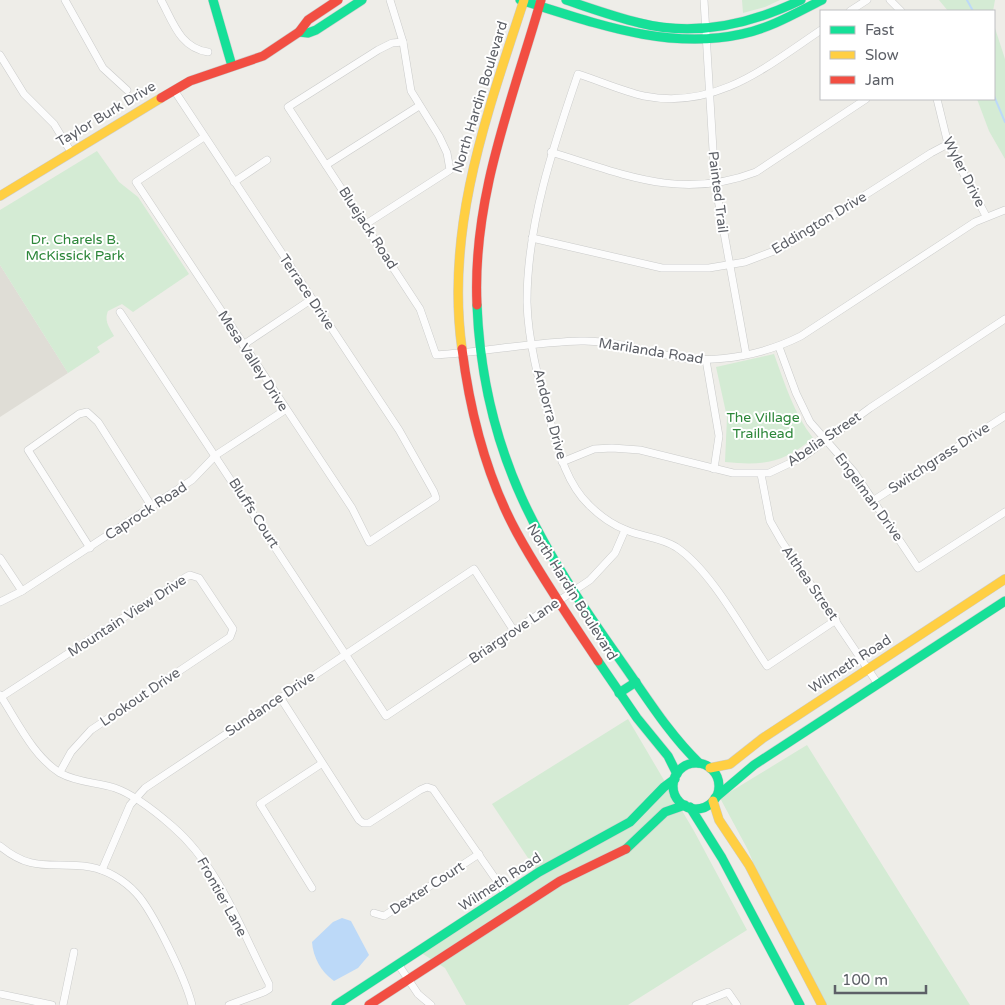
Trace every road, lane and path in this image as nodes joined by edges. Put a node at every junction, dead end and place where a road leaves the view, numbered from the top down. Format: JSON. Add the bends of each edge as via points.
{"nodes":[{"id":1,"x":65,"y":0,"type":"edge"},
{"id":2,"x":161,"y":0,"type":"edge"},
{"id":3,"x":214,"y":0,"type":"edge"},
{"id":4,"x":338,"y":0,"type":"edge"},
{"id":5,"x":362,"y":0,"type":"edge"},
{"id":6,"x":390,"y":0,"type":"edge"},
{"id":7,"x":522,"y":0,"type":"edge"},
{"id":8,"x":566,"y":0,"type":"edge"},
{"id":9,"x":704,"y":0,"type":"edge"},
{"id":10,"x":801,"y":0,"type":"edge"},
{"id":11,"x":822,"y":0,"type":"edge"},
{"id":12,"x":867,"y":0,"type":"edge"},
{"id":13,"x":890,"y":0,"type":"edge"},
{"id":14,"x":541,"y":3,"type":"edge"},
{"id":15,"x":852,"y":10,"type":"edge"},
{"id":16,"x":900,"y":10,"type":"edge"},
{"id":17,"x":705,"y":28,"type":"junction"},
{"id":18,"x":820,"y":31,"type":"edge"},
{"id":19,"x":299,"y":32,"type":"junction"},
{"id":20,"x":705,"y":40,"type":"junction"},
{"id":21,"x":403,"y":42,"type":"junction"},
{"id":22,"x":208,"y":52,"type":"dead end"},
{"id":23,"x":0,"y":55,"type":"edge"},
{"id":24,"x":232,"y":66,"type":"junction"},
{"id":25,"x":127,"y":90,"type":"dead end"},
{"id":26,"x":174,"y":90,"type":"junction"},
{"id":27,"x":708,"y":94,"type":"junction"},
{"id":28,"x":864,"y":100,"type":"edge"},
{"id":29,"x":937,"y":100,"type":"edge"},
{"id":30,"x":419,"y":106,"type":"junction"},
{"id":31,"x":204,"y":137,"type":"junction"},
{"id":32,"x":948,"y":144,"type":"junction"},
{"id":33,"x":71,"y":152,"type":"junction"},
{"id":34,"x":551,"y":152,"type":"junction"},
{"id":35,"x":267,"y":160,"type":"dead end"},
{"id":36,"x":326,"y":165,"type":"junction"},
{"id":37,"x":234,"y":182,"type":"junction"},
{"id":38,"x":715,"y":183,"type":"junction"},
{"id":39,"x":0,"y":196,"type":"edge"},
{"id":40,"x":1005,"y":210,"type":"edge"},
{"id":41,"x":986,"y":216,"type":"junction"},
{"id":42,"x":366,"y":224,"type":"junction"},
{"id":43,"x":532,"y":238,"type":"junction"},
{"id":44,"x":728,"y":265,"type":"junction"},
{"id":45,"x":312,"y":300,"type":"junction"},
{"id":46,"x":120,"y":312,"type":"dead end"},
{"id":47,"x":1005,"y":319,"type":"edge"},
{"id":48,"x":243,"y":345,"type":"junction"},
{"id":49,"x":532,"y":345,"type":"junction"},
{"id":50,"x":779,"y":347,"type":"junction"},
{"id":51,"x":479,"y":352,"type":"junction"},
{"id":52,"x":462,"y":353,"type":"junction"},
{"id":53,"x":436,"y":354,"type":"joint"},
{"id":54,"x":746,"y":354,"type":"junction"},
{"id":55,"x":706,"y":360,"type":"junction"},
{"id":56,"x":285,"y":410,"type":"junction"},
{"id":57,"x":1005,"y":416,"type":"edge"},
{"id":58,"x":825,"y":440,"type":"junction"},
{"id":59,"x":216,"y":455,"type":"junction"},
{"id":60,"x":562,"y":462,"type":"junction"},
{"id":61,"x":714,"y":469,"type":"junction"},
{"id":62,"x":761,"y":474,"type":"junction"},
{"id":63,"x":874,"y":500,"type":"junction"},
{"id":64,"x":152,"y":507,"type":"junction"},
{"id":65,"x":1005,"y":512,"type":"edge"},
{"id":66,"x":625,"y":530,"type":"junction"},
{"id":67,"x":370,"y":542,"type":"joint"},
{"id":68,"x":90,"y":548,"type":"junction"},
{"id":69,"x":0,"y":558,"type":"edge"},
{"id":70,"x":1005,"y":579,"type":"edge"},
{"id":71,"x":22,"y":591,"type":"junction"},
{"id":72,"x":574,"y":591,"type":"junction"},
{"id":73,"x":1005,"y":600,"type":"edge"},
{"id":74,"x":558,"y":601,"type":"junction"},
{"id":75,"x":0,"y":602,"type":"edge"},
{"id":76,"x":836,"y":620,"type":"junction"},
{"id":77,"x":514,"y":631,"type":"junction"},
{"id":78,"x":232,"y":633,"type":"joint"},
{"id":79,"x":346,"y":654,"type":"junction"},
{"id":80,"x":868,"y":669,"type":"junction"},
{"id":81,"x":636,"y":682,"type":"junction"},
{"id":82,"x":878,"y":684,"type":"junction"},
{"id":83,"x":619,"y":693,"type":"junction"},
{"id":84,"x":1,"y":696,"type":"edge"},
{"id":85,"x":280,"y":697,"type":"junction"},
{"id":86,"x":386,"y":716,"type":"joint"},
{"id":87,"x":699,"y":763,"type":"junction"},
{"id":88,"x":321,"y":764,"type":"junction"},
{"id":89,"x":710,"y":768,"type":"junction"},
{"id":90,"x":60,"y":772,"type":"junction"},
{"id":91,"x":676,"y":776,"type":"junction"},
{"id":92,"x":134,"y":798,"type":"junction"},
{"id":93,"x":714,"y":799,"type":"junction"},
{"id":94,"x":688,"y":806,"type":"junction"},
{"id":95,"x":0,"y":846,"type":"edge"},
{"id":96,"x":479,"y":854,"type":"junction"},
{"id":97,"x":102,"y":870,"type":"junction"},
{"id":98,"x":312,"y":888,"type":"dead end"},
{"id":99,"x":506,"y":894,"type":"junction"},
{"id":100,"x":374,"y":913,"type":"dead end"},
{"id":101,"x":74,"y":952,"type":"dead end"},
{"id":102,"x":398,"y":964,"type":"junction"},
{"id":103,"x":408,"y":979,"type":"junction"},
{"id":104,"x":0,"y":994,"type":"edge"},
{"id":105,"x":52,"y":1005,"type":"edge"},
{"id":106,"x":63,"y":1005,"type":"edge"},
{"id":107,"x":192,"y":1005,"type":"edge"},
{"id":108,"x":228,"y":1005,"type":"edge"},
{"id":109,"x":336,"y":1005,"type":"edge"},
{"id":110,"x":369,"y":1005,"type":"edge"},
{"id":111,"x":431,"y":1005,"type":"edge"},
{"id":112,"x":696,"y":1005,"type":"edge"},
{"id":113,"x":736,"y":1005,"type":"edge"},
{"id":114,"x":800,"y":1005,"type":"edge"},
{"id":115,"x":822,"y":1005,"type":"edge"}],
"edges":[{"from":1,"to":25,"type":"street","via":[[103,68]]},
{"from":2,"to":22,"type":"street","via":[[185,42]]},
{"from":3,"to":24,"type":"main road"},
{"from":4,"to":19,"type":"main road","via":[[308,20]]},
{"from":5,"to":19,"type":"main road","via":[[316,30]]},
{"from":6,"to":21,"type":"street"},
{"from":7,"to":14,"type":"main road"},
{"from":7,"to":52,"type":"main road","name":"North Hardin Boulevard","via":[[477,149],[461,230],[458,276]]},
{"from":8,"to":17,"type":"main road","via":[[642,24],[677,29]]},
{"from":9,"to":17,"type":"street","name":"Painted Trail"},
{"from":10,"to":17,"type":"main road","via":[[758,18]]},
{"from":11,"to":20,"type":"main road","via":[[765,28]]},
{"from":12,"to":15,"type":"street"},
{"from":13,"to":16,"type":"street"},
{"from":14,"to":20,"type":"main road","via":[[648,37]]},
{"from":14,"to":51,"type":"main road","name":"North Hardin Boulevard","via":[[484,197],[476,276]]},
{"from":17,"to":20,"type":"street","name":"Painted Trail"},
{"from":18,"to":27,"type":"street","via":[[741,82]]},
{"from":19,"to":24,"type":"main road","name":"Taylor Burk Drive","via":[[263,56]]},
{"from":20,"to":27,"type":"street","name":"Painted Trail"},
{"from":21,"to":30,"type":"street","via":[[407,76]]},
{"from":21,"to":36,"type":"street","name":"Bluejack Road","via":[[378,50],[288,107]]},
{"from":23,"to":33,"type":"street","via":[[24,94],[54,124]]},
{"from":24,"to":26,"type":"main road","name":"Taylor Burk Drive"},
{"from":26,"to":31,"type":"street","name":"Terrace Drive"},
{"from":26,"to":33,"type":"main road","name":"Taylor Burk Drive"},
{"from":27,"to":34,"type":"street","name":"Andorra Drive","via":[[667,99],[643,95],[578,74]]},
{"from":27,"to":38,"type":"street","name":"Painted Trail"},
{"from":28,"to":38,"type":"street","via":[[756,172]]},
{"from":29,"to":32,"type":"street","name":"Wyler Drive"},
{"from":30,"to":36,"type":"street"},
{"from":30,"to":42,"type":"street","via":[[439,136],[450,170]]},
{"from":31,"to":37,"type":"street","name":"Terrace Drive"},
{"from":31,"to":48,"type":"street","name":"Mesa Valley Drive","via":[[136,182]]},
{"from":32,"to":41,"type":"street","name":"Wyler Drive"},
{"from":32,"to":44,"type":"street","name":"Eddington Drive","via":[[782,248],[762,257]]},
{"from":33,"to":39,"type":"main road","name":"Taylor Burk Drive"},
{"from":34,"to":38,"type":"street","via":[[653,183],[687,186]]},
{"from":34,"to":43,"type":"street","name":"Andorra Drive"},
{"from":35,"to":37,"type":"street"},
{"from":36,"to":42,"type":"street","name":"Bluejack Road"},
{"from":37,"to":45,"type":"street","name":"Terrace Drive"},
{"from":38,"to":44,"type":"street","name":"Painted Trail"},
{"from":40,"to":41,"type":"street","name":"Marilanda Road"},
{"from":41,"to":50,"type":"street","name":"Marilanda Road"},
{"from":42,"to":53,"type":"street","name":"Bluejack Road","via":[[420,309]]},
{"from":43,"to":44,"type":"street","name":"Eddington Drive","via":[[662,268]]},
{"from":43,"to":49,"type":"street","name":"Andorra Drive","via":[[527,302]]},
{"from":44,"to":54,"type":"street","name":"Painted Trail"},
{"from":45,"to":48,"type":"street"},
{"from":45,"to":67,"type":"street","name":"Terrace Drive","via":[[399,430],[436,498]]},
{"from":46,"to":59,"type":"street","name":"Bluffs Court"},
{"from":47,"to":58,"type":"street","name":"Abelia Street"},
{"from":48,"to":56,"type":"street","name":"Mesa Valley Drive"},
{"from":49,"to":51,"type":"street","name":"Marilanda Road"},
{"from":49,"to":55,"type":"street","name":"Marilanda Road","via":[[582,341],[620,344],[681,358]]},
{"from":49,"to":60,"type":"street","name":"Andorra Drive","via":[[539,383]]},
{"from":50,"to":54,"type":"street","name":"Marilanda Road"},
{"from":50,"to":58,"type":"street","name":"Engelman Drive","via":[[810,422]]},
{"from":51,"to":52,"type":"street","name":"Marilanda Road"},
{"from":51,"to":72,"type":"main road","name":"North Hardin Boulevard","via":[[491,415],[509,471],[539,536]]},
{"from":52,"to":53,"type":"street","name":"Marilanda Road"},
{"from":52,"to":74,"type":"main road","name":"North Hardin Boulevard","via":[[474,421],[493,480],[520,540]]},
{"from":54,"to":55,"type":"street","name":"Marilanda Road"},
{"from":55,"to":61,"type":"street","via":[[720,436]]},
{"from":56,"to":59,"type":"street","name":"Caprock Road"},
{"from":56,"to":67,"type":"street","name":"Mesa Valley Drive","via":[[352,508]]},
{"from":57,"to":63,"type":"street","name":"Switchgrass Drive"},
{"from":58,"to":62,"type":"street","name":"Abelia Street","via":[[789,465]]},
{"from":58,"to":63,"type":"street","name":"Engelman Drive"},
{"from":59,"to":64,"type":"street","name":"Caprock Road","via":[[192,480]]},
{"from":59,"to":79,"type":"street","name":"Bluffs Court"},
{"from":60,"to":61,"type":"street","name":"Abelia Street","via":[[594,449],[612,448],[640,450]]},
{"from":60,"to":66,"type":"street","name":"Andorra Drive","via":[[587,504]]},
{"from":61,"to":62,"type":"street","name":"Abelia Street"},
{"from":62,"to":76,"type":"street","name":"Althea Street","via":[[770,521]]},
{"from":63,"to":65,"type":"street","name":"Engelman Drive","via":[[918,568]]},
{"from":64,"to":68,"type":"street","name":"Caprock Road"},
{"from":64,"to":68,"type":"street","via":[[98,422],[90,413],[79,414],[28,450]]},
{"from":66,"to":72,"type":"street","name":"Briargrove Lane","via":[[615,553],[603,568]]},
{"from":66,"to":76,"type":"street","name":"Andorra Drive","via":[[664,541],[693,561],[767,666]]},
{"from":68,"to":71,"type":"street","name":"Caprock Road"},
{"from":69,"to":71,"type":"street"},
{"from":70,"to":80,"type":"main road","name":"Wilmeth Road"},
{"from":71,"to":75,"type":"street","name":"Caprock Road"},
{"from":72,"to":74,"type":"street","name":"Briargrove Lane"},
{"from":72,"to":81,"type":"main road","name":"North Hardin Boulevard"},
{"from":73,"to":82,"type":"main road"},
{"from":74,"to":77,"type":"street","name":"Briargrove Lane"},
{"from":74,"to":83,"type":"main road","name":"North Hardin Boulevard"},
{"from":76,"to":80,"type":"street","name":"Althea Street"},
{"from":77,"to":79,"type":"street","name":"Sundance Drive","via":[[474,569]]},
{"from":77,"to":86,"type":"street","name":"Briargrove Lane"},
{"from":78,"to":84,"type":"street","name":"Mountain View Drive","via":[[233,629],[199,578],[190,575]]},
{"from":78,"to":90,"type":"street","name":"Lookout Drive","via":[[91,730]]},
{"from":79,"to":85,"type":"street","name":"Sundance Drive"},
{"from":79,"to":86,"type":"street","name":"Bluffs Court"},
{"from":80,"to":82,"type":"street","name":"Althea Street"},
{"from":80,"to":89,"type":"main road","name":"Wilmeth Road","via":[[730,764]]},
{"from":81,"to":83,"type":"main road"},
{"from":81,"to":87,"type":"main road","name":"North Hardin Boulevard","via":[[678,742]]},
{"from":82,"to":93,"type":"main road","via":[[754,765]]},
{"from":83,"to":91,"type":"main road","name":"North Hardin Boulevard","via":[[642,726],[670,755]]},
{"from":84,"to":90,"type":"street","name":"Frontier Lane","via":[[38,752]]},
{"from":85,"to":88,"type":"street"},
{"from":85,"to":92,"type":"street","name":"Sundance Drive"},
{"from":87,"to":89,"type":"main road"},
{"from":87,"to":91,"type":"main road","via":[[686,766]]},
{"from":88,"to":96,"type":"street","via":[[363,824],[427,787],[433,789]]},
{"from":88,"to":98,"type":"street","via":[[260,804]]},
{"from":89,"to":93,"type":"main road","via":[[719,781]]},
{"from":90,"to":92,"type":"street","name":"Frontier Lane","via":[[76,780],[116,789]]},
{"from":91,"to":94,"type":"main road","via":[[676,794]]},
{"from":91,"to":99,"type":"main road","name":"Wilmeth Road","via":[[630,822]]},
{"from":92,"to":97,"type":"street","name":"Sundance Drive"},
{"from":92,"to":108,"type":"street","name":"Frontier Lane","via":[[171,825],[198,852],[213,874],[268,984],[269,989]]},
{"from":93,"to":94,"type":"main road","via":[[703,807]]},
{"from":93,"to":115,"type":"main road","via":[[719,820],[749,864]]},
{"from":94,"to":103,"type":"main road","via":[[665,812],[630,847],[560,881]]},
{"from":94,"to":114,"type":"main road","via":[[726,866]]},
{"from":95,"to":97,"type":"street","via":[[13,856],[40,866],[81,866]]},
{"from":96,"to":99,"type":"street"},
{"from":96,"to":100,"type":"street","name":"Dexter Court","via":[[384,916]]},
{"from":97,"to":107,"type":"street","via":[[129,887],[142,901],[184,980]]},
{"from":99,"to":102,"type":"main road","name":"Wilmeth Road"},
{"from":101,"to":106,"type":"street"},
{"from":102,"to":103,"type":"street"},
{"from":102,"to":109,"type":"main road","name":"Wilmeth Road"},
{"from":103,"to":110,"type":"main road"},
{"from":103,"to":111,"type":"street"},
{"from":104,"to":105,"type":"street"},
{"from":112,"to":113,"type":"street","via":[[728,992]]}]}
